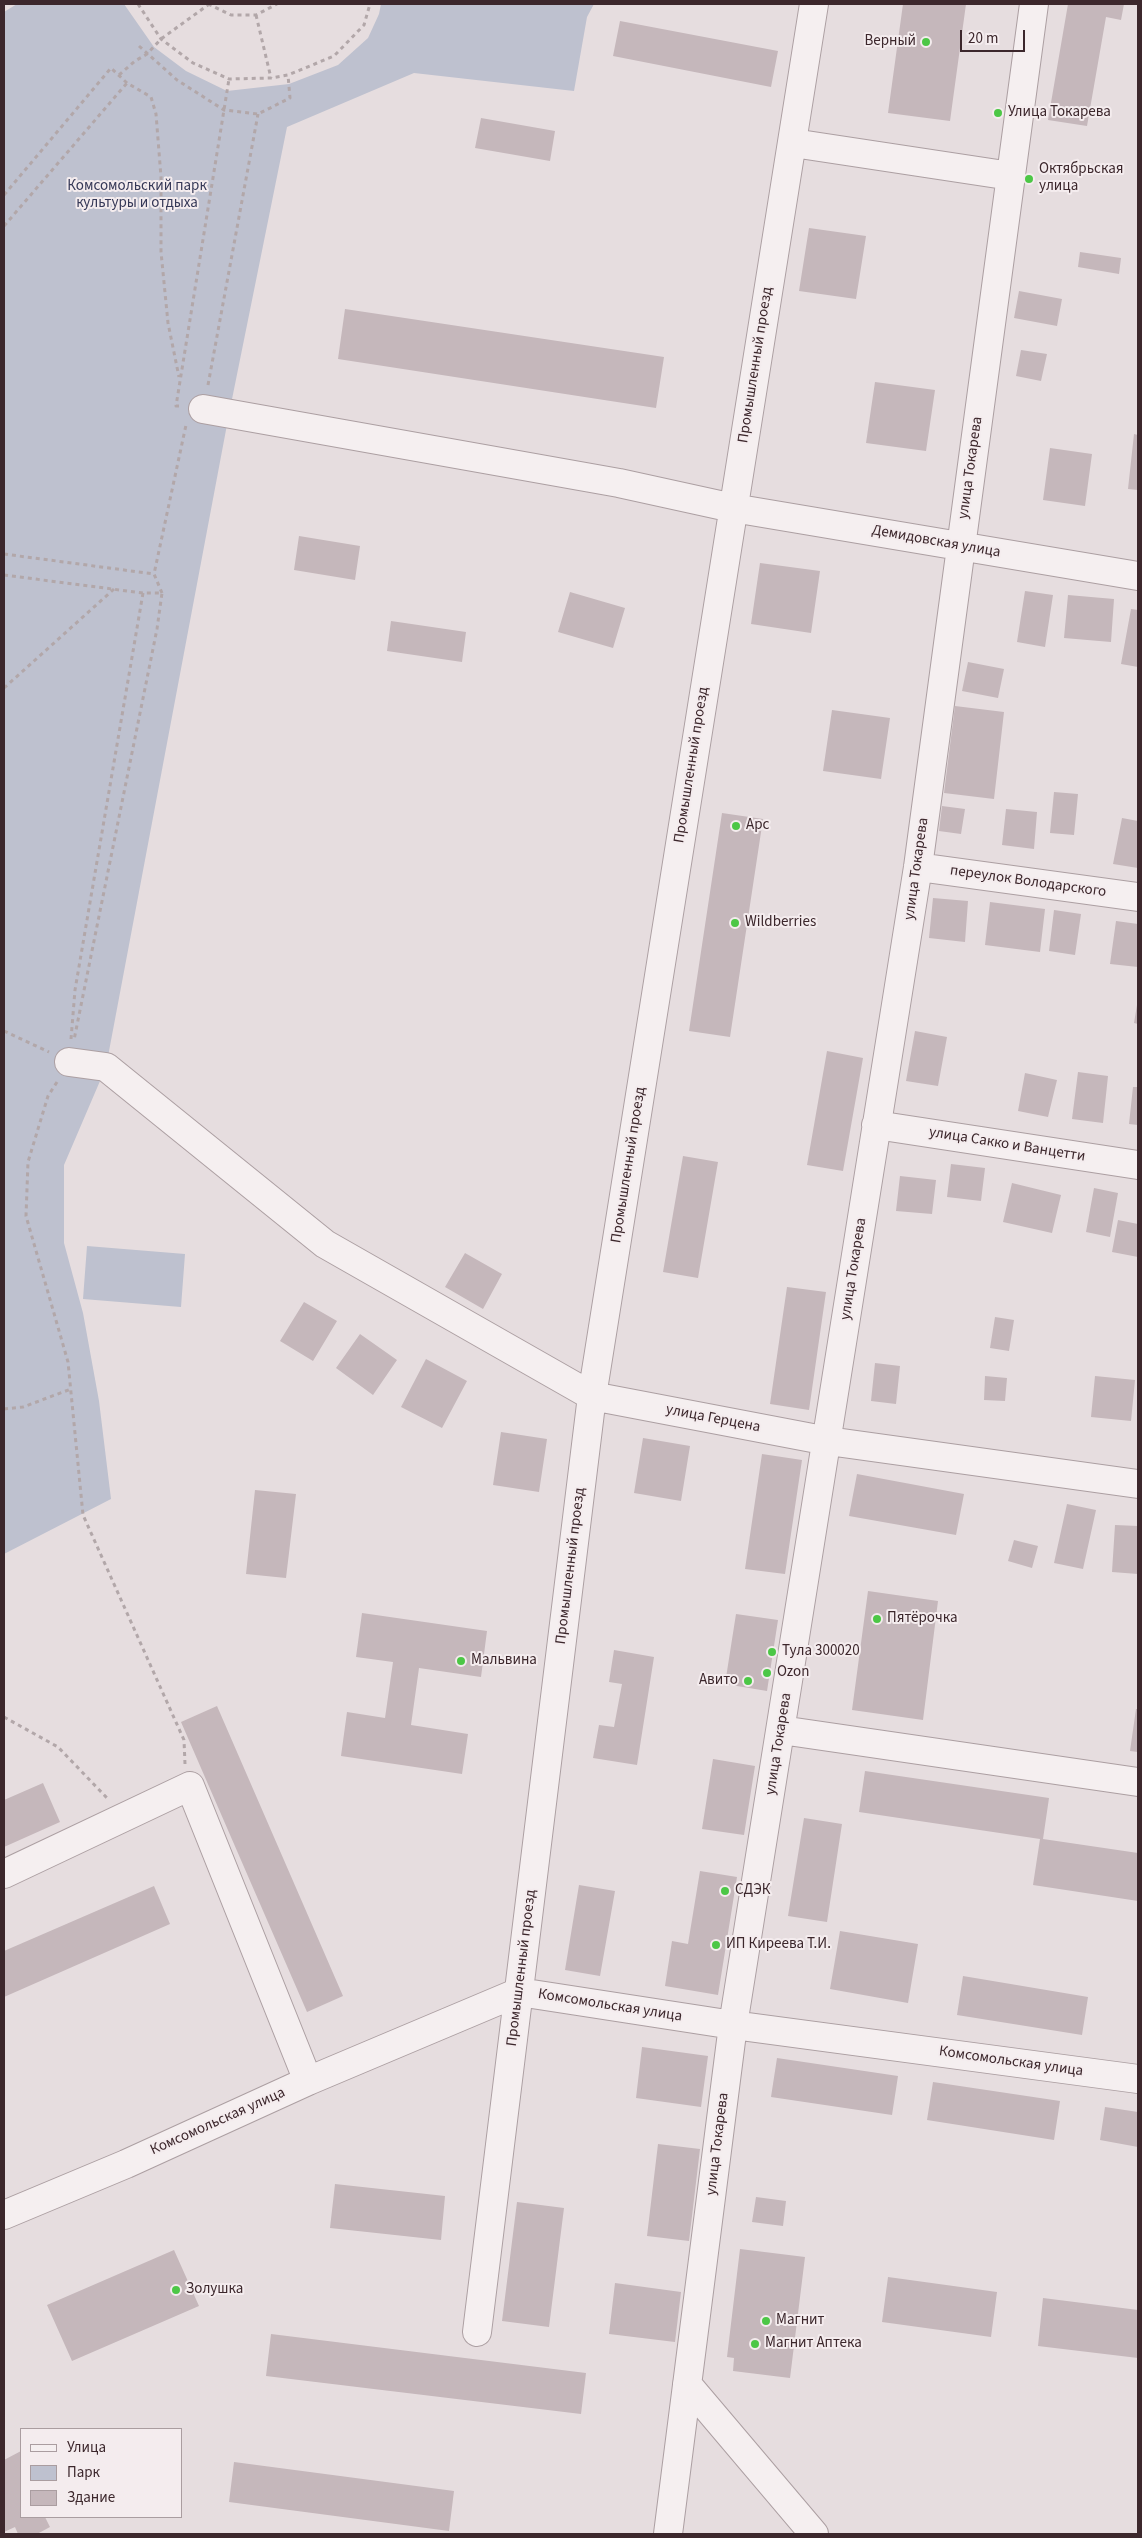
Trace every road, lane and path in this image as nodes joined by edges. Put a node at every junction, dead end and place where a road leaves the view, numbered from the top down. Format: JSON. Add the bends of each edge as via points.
{"nodes":[{"id":1,"x":138,"y":4,"type":"edge"},
{"id":2,"x":208,"y":4,"type":"edge"},
{"id":3,"x":277,"y":4,"type":"edge"},
{"id":4,"x":370,"y":4,"type":"edge"},
{"id":5,"x":814,"y":4,"type":"edge"},
{"id":6,"x":1034,"y":4,"type":"edge"},
{"id":7,"x":256,"y":15,"type":"junction"},
{"id":8,"x":161,"y":40,"type":"junction"},
{"id":9,"x":139,"y":46,"type":"dead end"},
{"id":10,"x":147,"y":54,"type":"junction"},
{"id":11,"x":119,"y":75,"type":"junction"},
{"id":12,"x":288,"y":75,"type":"junction"},
{"id":13,"x":271,"y":78,"type":"junction"},
{"id":14,"x":229,"y":79,"type":"junction"},
{"id":15,"x":127,"y":83,"type":"junction"},
{"id":16,"x":224,"y":110,"type":"junction"},
{"id":17,"x":258,"y":114,"type":"junction"},
{"id":18,"x":793,"y":143,"type":"junction"},
{"id":19,"x":1011,"y":176,"type":"junction"},
{"id":20,"x":4,"y":195,"type":"edge"},
{"id":21,"x":4,"y":226,"type":"edge"},
{"id":22,"x":180,"y":380,"type":"junction"},
{"id":23,"x":176,"y":406,"type":"dead end"},
{"id":24,"x":195,"y":413,"type":"junction"},
{"id":25,"x":733,"y":508,"type":"junction"},
{"id":26,"x":961,"y":546,"type":"junction"},
{"id":27,"x":4,"y":554,"type":"edge"},
{"id":28,"x":154,"y":574,"type":"junction"},
{"id":29,"x":4,"y":575,"type":"edge"},
{"id":30,"x":1138,"y":576,"type":"edge"},
{"id":31,"x":114,"y":589,"type":"junction"},
{"id":32,"x":143,"y":593,"type":"junction"},
{"id":33,"x":162,"y":593,"type":"junction"},
{"id":34,"x":4,"y":688,"type":"edge"},
{"id":35,"x":918,"y":867,"type":"junction"},
{"id":36,"x":1138,"y":898,"type":"edge"},
{"id":37,"x":4,"y":1031,"type":"edge"},
{"id":38,"x":69,"y":1062,"type":"junction"},
{"id":39,"x":876,"y":1125,"type":"junction"},
{"id":40,"x":1138,"y":1165,"type":"edge"},
{"id":41,"x":71,"y":1389,"type":"junction"},
{"id":42,"x":592,"y":1396,"type":"junction"},
{"id":43,"x":4,"y":1409,"type":"edge"},
{"id":44,"x":828,"y":1441,"type":"junction"},
{"id":45,"x":1138,"y":1484,"type":"edge"},
{"id":46,"x":4,"y":1717,"type":"edge"},
{"id":47,"x":781,"y":1730,"type":"junction"},
{"id":48,"x":1138,"y":1782,"type":"edge"},
{"id":49,"x":190,"y":1786,"type":"junction"},
{"id":50,"x":126,"y":1817,"type":"junction"},
{"id":51,"x":4,"y":1874,"type":"edge"},
{"id":52,"x":519,"y":1992,"type":"junction"},
{"id":53,"x":733,"y":2025,"type":"junction"},
{"id":54,"x":1138,"y":2079,"type":"edge"},
{"id":55,"x":308,"y":2081,"type":"junction"},
{"id":56,"x":4,"y":2215,"type":"edge"},
{"id":57,"x":477,"y":2332,"type":"dead end"},
{"id":58,"x":687,"y":2384,"type":"junction"},
{"id":59,"x":668,"y":2534,"type":"edge"},
{"id":60,"x":814,"y":2534,"type":"edge"}],
"edges":[{"from":1,"to":8,"type":"path"},
{"from":2,"to":7,"type":"path","via":[[231,14]]},
{"from":2,"to":8,"type":"path"},
{"from":3,"to":7,"type":"path"},
{"from":4,"to":12,"type":"path","via":[[364,25],[334,56]]},
{"from":5,"to":18,"type":"street","name":"Промышленный проезд"},
{"from":6,"to":19,"type":"street","name":"улица Токарева"},
{"from":7,"to":13,"type":"path"},
{"from":8,"to":10,"type":"path"},
{"from":8,"to":14,"type":"path","via":[[193,63]]},
{"from":9,"to":10,"type":"path"},
{"from":10,"to":11,"type":"path"},
{"from":10,"to":16,"type":"path","via":[[177,80]]},
{"from":11,"to":15,"type":"path"},
{"from":11,"to":20,"type":"path","via":[[110,68]]},
{"from":12,"to":13,"type":"path"},
{"from":12,"to":17,"type":"path","via":[[290,98]]},
{"from":13,"to":14,"type":"path"},
{"from":14,"to":16,"type":"path"},
{"from":15,"to":21,"type":"path"},
{"from":15,"to":22,"type":"path","via":[[152,97],[156,114],[161,177],[161,252],[168,323]]},
{"from":16,"to":17,"type":"path"},
{"from":16,"to":22,"type":"path"},
{"from":17,"to":24,"type":"path"},
{"from":18,"to":19,"type":"street"},
{"from":18,"to":25,"type":"street","name":"Промышленный проезд"},
{"from":19,"to":26,"type":"street","name":"улица Токарева"},
{"from":22,"to":23,"type":"path"},
{"from":24,"to":25,"type":"street","name":"Демидовская улица","via":[[619,483]]},
{"from":24,"to":28,"type":"path"},
{"from":25,"to":26,"type":"street","name":"Демидовская улица"},
{"from":25,"to":42,"type":"street","name":"Промышленный проезд"},
{"from":26,"to":30,"type":"street","name":"Демидовская улица"},
{"from":26,"to":35,"type":"street","name":"улица Токарева"},
{"from":27,"to":28,"type":"path"},
{"from":28,"to":33,"type":"path"},
{"from":29,"to":31,"type":"path"},
{"from":31,"to":32,"type":"path"},
{"from":31,"to":34,"type":"path"},
{"from":32,"to":33,"type":"path"},
{"from":32,"to":38,"type":"path","via":[[75,990]]},
{"from":33,"to":38,"type":"path"},
{"from":35,"to":36,"type":"street","name":"переулок Володарского"},
{"from":35,"to":39,"type":"street","name":"улица Токарева"},
{"from":37,"to":38,"type":"path"},
{"from":38,"to":41,"type":"path","via":[[48,1096],[28,1162],[26,1216],[68,1362]]},
{"from":38,"to":42,"type":"street","name":"улица Герцена","via":[[106,1067],[325,1244]]},
{"from":39,"to":40,"type":"street","name":"улица Сакко и Ванцетти"},
{"from":39,"to":44,"type":"street","name":"улица Токарева"},
{"from":41,"to":43,"type":"path","via":[[23,1407]]},
{"from":41,"to":49,"type":"path","via":[[83,1515],[184,1740],[185,1777]]},
{"from":42,"to":44,"type":"street","name":"улица Герцена"},
{"from":42,"to":52,"type":"street","name":"Промышленный проезд"},
{"from":44,"to":45,"type":"street","name":"улица Герцена"},
{"from":44,"to":47,"type":"street","name":"улица Токарева"},
{"from":46,"to":50,"type":"path","via":[[58,1747]]},
{"from":47,"to":48,"type":"street"},
{"from":47,"to":53,"type":"street","name":"улица Токарева"},
{"from":49,"to":50,"type":"street"},
{"from":49,"to":55,"type":"street"},
{"from":50,"to":51,"type":"street"},
{"from":52,"to":53,"type":"street","name":"Комсомольская улица"},
{"from":52,"to":55,"type":"street","name":"Комсомольская улица"},
{"from":52,"to":57,"type":"street","name":"Промышленный проезд"},
{"from":53,"to":54,"type":"street","name":"Комсомольская улица"},
{"from":53,"to":58,"type":"street","name":"улица Токарева"},
{"from":55,"to":56,"type":"street","name":"Комсомольская улица","via":[[126,2164]]},
{"from":58,"to":59,"type":"street","name":"улица Токарева"},
{"from":58,"to":60,"type":"street"}]}
